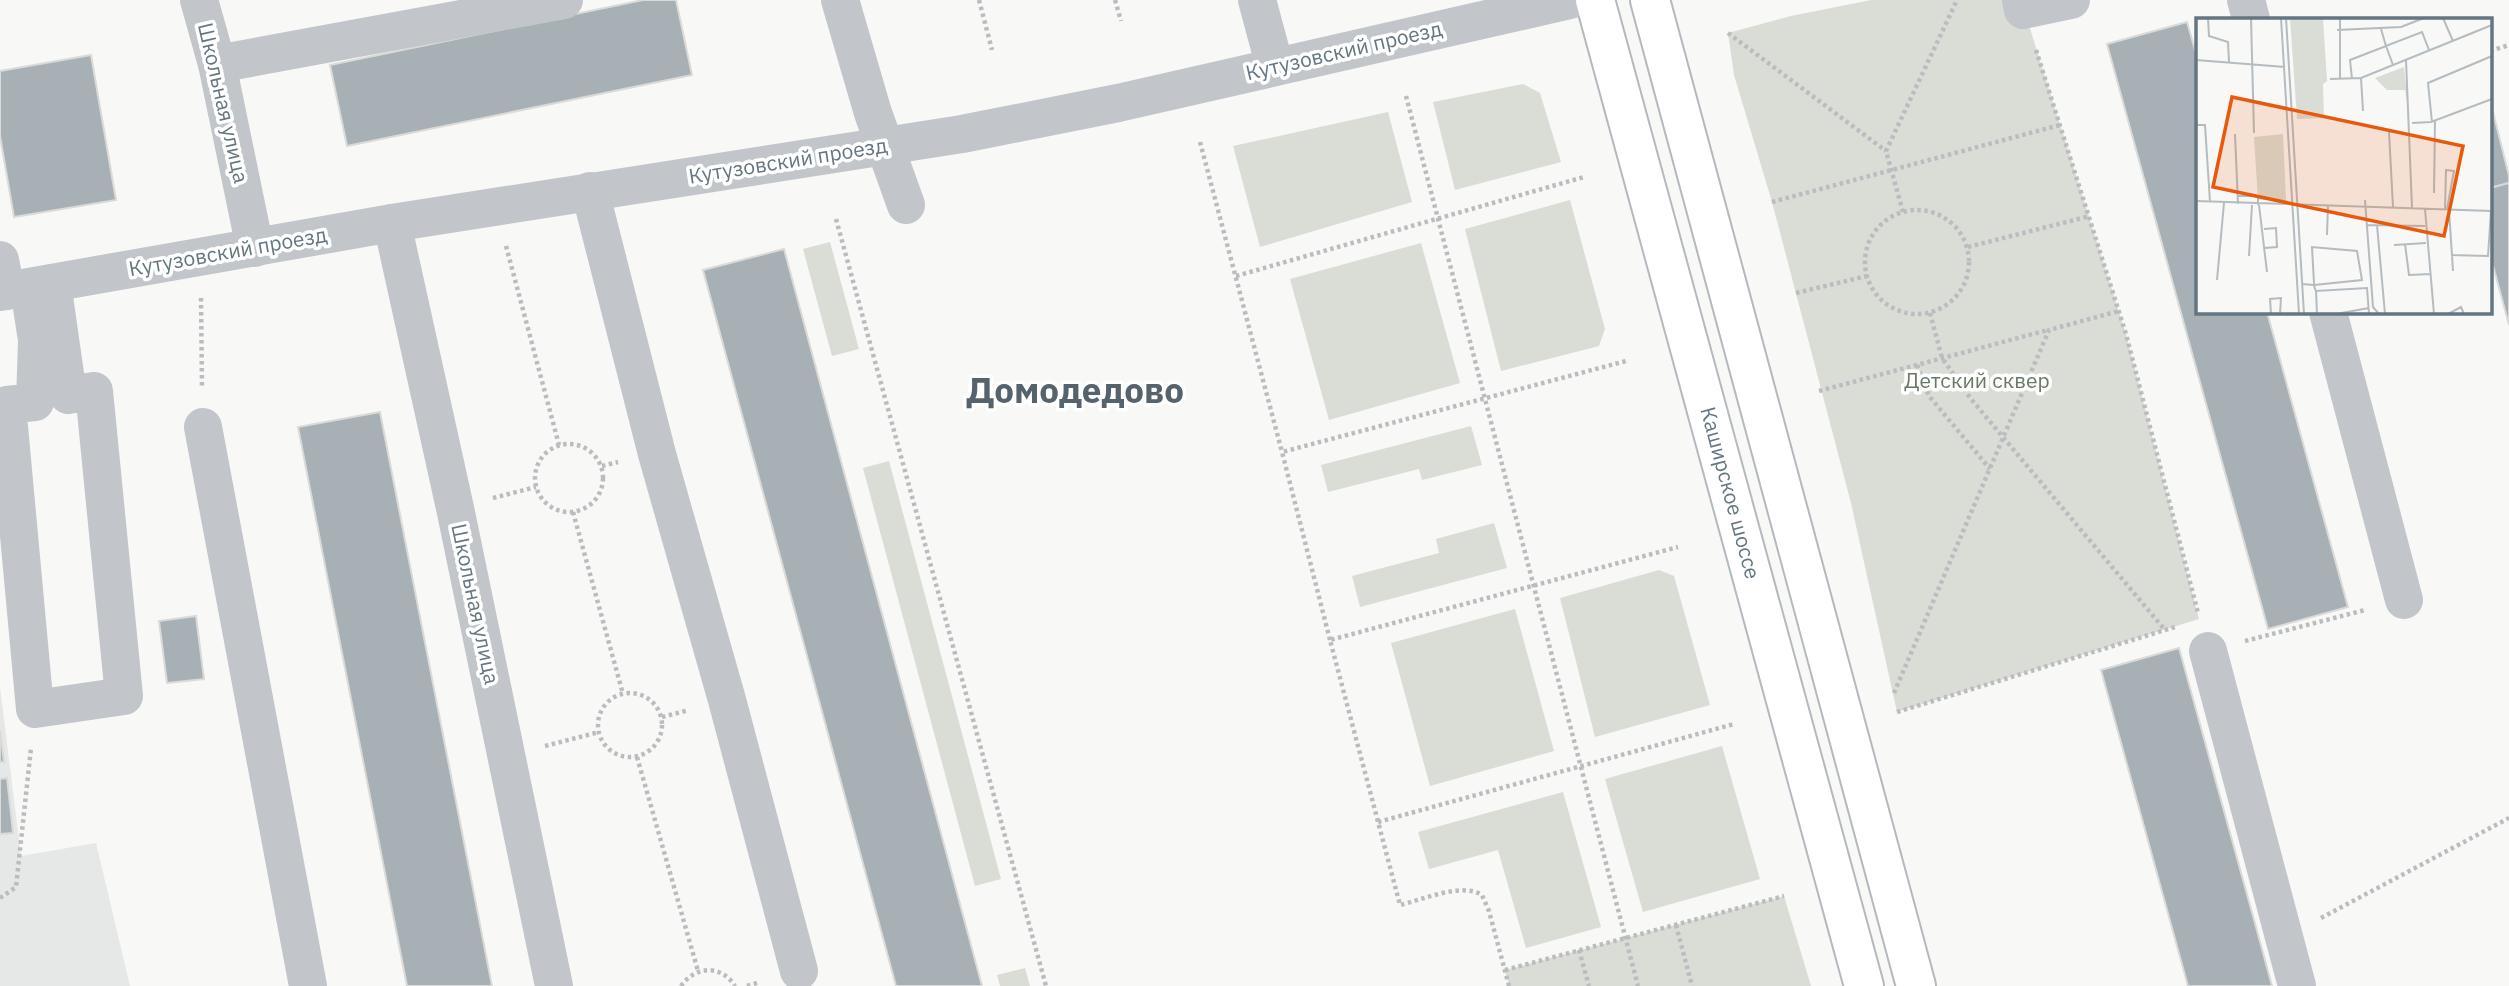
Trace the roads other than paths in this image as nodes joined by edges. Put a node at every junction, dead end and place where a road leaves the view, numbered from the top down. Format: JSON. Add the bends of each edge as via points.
{"nodes":[{"id":1,"x":199,"y":0,"type":"edge"},
{"id":2,"x":564,"y":0,"type":"edge"},
{"id":3,"x":840,"y":0,"type":"edge"},
{"id":4,"x":1257,"y":0,"type":"edge"},
{"id":5,"x":1570,"y":0,"type":"edge"},
{"id":6,"x":1595,"y":0,"type":"edge"},
{"id":7,"x":1650,"y":0,"type":"edge"},
{"id":8,"x":2071,"y":0,"type":"edge"},
{"id":9,"x":2246,"y":0,"type":"edge"},
{"id":10,"x":2022,"y":5,"type":"edge"},
{"id":11,"x":2251,"y":18,"type":"edge"},
{"id":12,"x":217,"y":64,"type":"junction"},
{"id":13,"x":1275,"y":67,"type":"junction"},
{"id":14,"x":884,"y":147,"type":"junction"},
{"id":15,"x":590,"y":191,"type":"junction"},
{"id":16,"x":906,"y":205,"type":"dead end"},
{"id":17,"x":392,"y":223,"type":"junction"},
{"id":18,"x":254,"y":248,"type":"junction"},
{"id":19,"x":17,"y":283,"type":"edge"},
{"id":20,"x":2328,"y":313,"type":"edge"},
{"id":21,"x":203,"y":427,"type":"road end"},
{"id":22,"x":2403,"y":600,"type":"road end"},
{"id":23,"x":2203,"y":635,"type":"road end"},
{"id":24,"x":799,"y":971,"type":"dead end"},
{"id":25,"x":308,"y":986,"type":"edge"},
{"id":26,"x":554,"y":986,"type":"edge"},
{"id":27,"x":1864,"y":986,"type":"edge"},
{"id":28,"x":1916,"y":986,"type":"edge"},
{"id":29,"x":2297,"y":986,"type":"edge"}],
"edges":[{"from":1,"to":12,"type":"street","name":"Школьная улица"},
{"from":2,"to":12,"type":"street"},
{"from":3,"to":14,"type":"street"},
{"from":4,"to":13,"type":"street"},
{"from":5,"to":13,"type":"street","name":"Кутузовский проезд"},
{"from":6,"to":27,"type":"main road","name":"Каширское шоссе"},
{"from":7,"to":28,"type":"main road"},
{"from":8,"to":10,"type":"street"},
{"from":9,"to":11,"type":"street"},
{"from":12,"to":18,"type":"street","name":"Школьная улица"},
{"from":13,"to":14,"type":"street","name":"Кутузовский проезд","via":[[1118,103]]},
{"from":14,"to":15,"type":"street","name":"Кутузовский проезд"},
{"from":14,"to":16,"type":"street"},
{"from":15,"to":17,"type":"street","name":"Кутузовский проезд"},
{"from":15,"to":24,"type":"street"},
{"from":17,"to":18,"type":"street","name":"Кутузовский проезд"},
{"from":17,"to":26,"type":"street","name":"Школьная улица"},
{"from":18,"to":19,"type":"street","name":"Кутузовский проезд"},
{"from":19,"to":19,"type":"street","via":[[68,395],[93,391],[124,696],[35,709],[7,405],[35,402],[37,340]]},
{"from":20,"to":22,"type":"street"},
{"from":21,"to":25,"type":"street"},
{"from":23,"to":29,"type":"street"}]}
